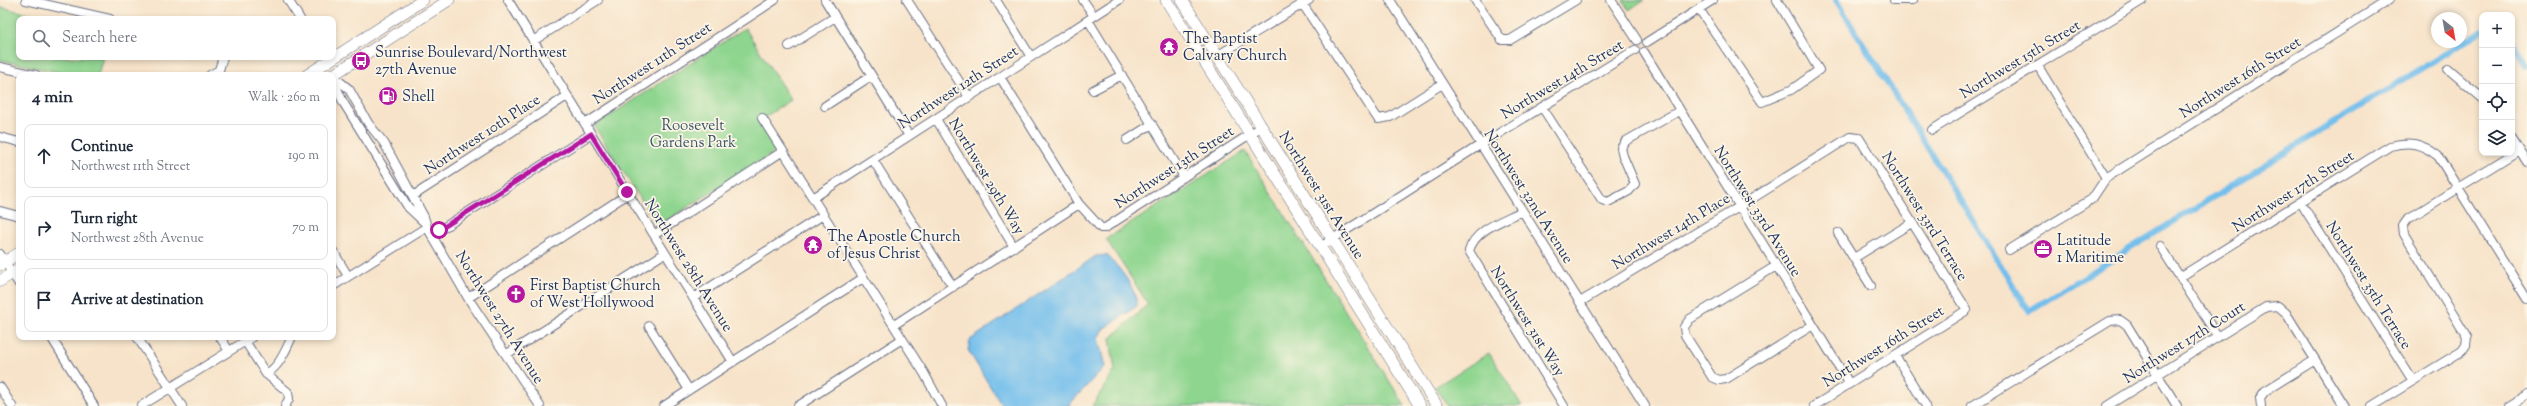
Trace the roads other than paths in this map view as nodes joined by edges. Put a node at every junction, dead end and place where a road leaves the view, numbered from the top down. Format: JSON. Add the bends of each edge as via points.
{"nodes":[{"id":1,"x":26,"y":0,"type":"edge"},
{"id":2,"x":288,"y":0,"type":"edge"},
{"id":3,"x":423,"y":0,"type":"edge"},
{"id":4,"x":449,"y":0,"type":"edge"},
{"id":5,"x":508,"y":0,"type":"edge"},
{"id":6,"x":598,"y":0,"type":"edge"},
{"id":7,"x":775,"y":0,"type":"edge"},
{"id":8,"x":825,"y":0,"type":"edge"},
{"id":9,"x":907,"y":0,"type":"edge"},
{"id":10,"x":996,"y":0,"type":"edge"},
{"id":11,"x":1083,"y":0,"type":"edge"},
{"id":12,"x":1119,"y":0,"type":"edge"},
{"id":13,"x":1166,"y":0,"type":"edge"},
{"id":14,"x":1182,"y":0,"type":"edge"},
{"id":15,"x":1390,"y":0,"type":"edge"},
{"id":16,"x":1474,"y":0,"type":"edge"},
{"id":17,"x":1576,"y":0,"type":"edge"},
{"id":18,"x":1611,"y":0,"type":"edge"},
{"id":19,"x":1713,"y":0,"type":"edge"},
{"id":20,"x":1777,"y":0,"type":"edge"},
{"id":21,"x":1913,"y":0,"type":"edge"},
{"id":22,"x":2143,"y":0,"type":"edge"},
{"id":23,"x":2389,"y":0,"type":"edge"},
{"id":24,"x":1304,"y":1,"type":"edge"},
{"id":25,"x":1896,"y":1,"type":"edge"},
{"id":26,"x":1699,"y":9,"type":"junction"},
{"id":27,"x":97,"y":16,"type":"edge"},
{"id":28,"x":298,"y":16,"type":"edge"},
{"id":29,"x":835,"y":17,"type":"junction"},
{"id":30,"x":1091,"y":18,"type":"junction"},
{"id":31,"x":1636,"y":40,"type":"junction"},
{"id":32,"x":533,"y":41,"type":"junction"},
{"id":33,"x":1648,"y":42,"type":"junction"},
{"id":34,"x":1193,"y":43,"type":"junction"},
{"id":35,"x":789,"y":46,"type":"dead end"},
{"id":36,"x":1635,"y":50,"type":"junction"},
{"id":37,"x":1644,"y":52,"type":"junction"},
{"id":38,"x":336,"y":53,"type":"edge"},
{"id":39,"x":1216,"y":56,"type":"junction"},
{"id":40,"x":1031,"y":57,"type":"junction"},
{"id":41,"x":222,"y":60,"type":"edge"},
{"id":42,"x":324,"y":60,"type":"edge"},
{"id":43,"x":2038,"y":66,"type":"junction"},
{"id":44,"x":0,"y":67,"type":"edge"},
{"id":45,"x":2448,"y":69,"type":"dead end"},
{"id":46,"x":22,"y":72,"type":"edge"},
{"id":47,"x":215,"y":72,"type":"edge"},
{"id":48,"x":310,"y":72,"type":"edge"},
{"id":49,"x":331,"y":72,"type":"edge"},
{"id":50,"x":336,"y":74,"type":"edge"},
{"id":51,"x":1122,"y":74,"type":"junction"},
{"id":52,"x":871,"y":76,"type":"junction"},
{"id":53,"x":1000,"y":77,"type":"junction"},
{"id":54,"x":336,"y":78,"type":"edge"},
{"id":55,"x":336,"y":84,"type":"edge"},
{"id":56,"x":1442,"y":84,"type":"junction"},
{"id":57,"x":1093,"y":90,"type":"dead end"},
{"id":58,"x":2479,"y":95,"type":"edge"},
{"id":59,"x":567,"y":96,"type":"junction"},
{"id":60,"x":969,"y":97,"type":"junction"},
{"id":61,"x":825,"y":106,"type":"dead end"},
{"id":62,"x":1542,"y":107,"type":"junction"},
{"id":63,"x":1679,"y":111,"type":"junction"},
{"id":64,"x":762,"y":118,"type":"dead end"},
{"id":65,"x":936,"y":119,"type":"junction"},
{"id":66,"x":585,"y":124,"type":"junction"},
{"id":67,"x":1152,"y":124,"type":"junction"},
{"id":68,"x":1261,"y":127,"type":"junction"},
{"id":69,"x":1932,"y":130,"type":"dead end"},
{"id":70,"x":591,"y":134,"type":"junction"},
{"id":71,"x":1250,"y":135,"type":"junction"},
{"id":72,"x":909,"y":136,"type":"junction"},
{"id":73,"x":0,"y":138,"type":"edge"},
{"id":74,"x":1859,"y":138,"type":"joint"},
{"id":75,"x":1127,"y":140,"type":"dead end"},
{"id":76,"x":16,"y":141,"type":"edge"},
{"id":77,"x":2515,"y":142,"type":"edge"},
{"id":78,"x":1480,"y":145,"type":"junction"},
{"id":79,"x":2520,"y":150,"type":"junction"},
{"id":80,"x":783,"y":152,"type":"junction"},
{"id":81,"x":872,"y":160,"type":"junction"},
{"id":82,"x":2527,"y":162,"type":"edge"},
{"id":83,"x":1184,"y":177,"type":"junction"},
{"id":84,"x":2106,"y":178,"type":"junction"},
{"id":85,"x":2458,"y":188,"type":"junction"},
{"id":86,"x":628,"y":194,"type":"junction"},
{"id":87,"x":412,"y":196,"type":"junction"},
{"id":88,"x":813,"y":198,"type":"junction"},
{"id":89,"x":2301,"y":203,"type":"junction"},
{"id":90,"x":1080,"y":204,"type":"junction"},
{"id":91,"x":1739,"y":206,"type":"junction"},
{"id":92,"x":0,"y":211,"type":"edge"},
{"id":93,"x":1522,"y":211,"type":"junction"},
{"id":94,"x":16,"y":215,"type":"edge"},
{"id":95,"x":823,"y":215,"type":"junction"},
{"id":96,"x":1913,"y":222,"type":"junction"},
{"id":97,"x":426,"y":225,"type":"junction"},
{"id":98,"x":1838,"y":233,"type":"dead end"},
{"id":99,"x":432,"y":235,"type":"junction"},
{"id":100,"x":654,"y":235,"type":"junction"},
{"id":101,"x":1332,"y":240,"type":"junction"},
{"id":102,"x":2160,"y":246,"type":"dead end"},
{"id":103,"x":1320,"y":247,"type":"junction"},
{"id":104,"x":1014,"y":248,"type":"junction"},
{"id":105,"x":2009,"y":250,"type":"dead end"},
{"id":106,"x":665,"y":253,"type":"junction"},
{"id":107,"x":16,"y":254,"type":"edge"},
{"id":108,"x":336,"y":256,"type":"edge"},
{"id":109,"x":1854,"y":258,"type":"junction"},
{"id":110,"x":2,"y":260,"type":"edge"},
{"id":111,"x":1776,"y":266,"type":"junction"},
{"id":112,"x":16,"y":271,"type":"edge"},
{"id":113,"x":348,"y":276,"type":"junction"},
{"id":114,"x":863,"y":278,"type":"junction"},
{"id":115,"x":2180,"y":278,"type":"junction"},
{"id":116,"x":0,"y":281,"type":"edge"},
{"id":117,"x":336,"y":284,"type":"edge"},
{"id":118,"x":1871,"y":286,"type":"dead end"},
{"id":119,"x":953,"y":287,"type":"junction"},
{"id":120,"x":468,"y":298,"type":"junction"},
{"id":121,"x":693,"y":298,"type":"junction"},
{"id":122,"x":2527,"y":299,"type":"edge"},
{"id":123,"x":1580,"y":302,"type":"junction"},
{"id":124,"x":1967,"y":310,"type":"joint"},
{"id":125,"x":894,"y":325,"type":"junction"},
{"id":126,"x":1813,"y":325,"type":"junction"},
{"id":127,"x":649,"y":326,"type":"dead end"},
{"id":128,"x":2218,"y":337,"type":"junction"},
{"id":129,"x":902,"y":339,"type":"junction"},
{"id":130,"x":53,"y":340,"type":"edge"},
{"id":131,"x":139,"y":340,"type":"edge"},
{"id":132,"x":222,"y":340,"type":"edge"},
{"id":133,"x":247,"y":340,"type":"edge"},
{"id":134,"x":249,"y":340,"type":"edge"},
{"id":135,"x":291,"y":340,"type":"edge"},
{"id":136,"x":229,"y":351,"type":"junction"},
{"id":137,"x":507,"y":354,"type":"junction"},
{"id":138,"x":1895,"y":355,"type":"junction"},
{"id":139,"x":2315,"y":360,"type":"junction"},
{"id":140,"x":733,"y":362,"type":"junction"},
{"id":141,"x":266,"y":374,"type":"junction"},
{"id":142,"x":2157,"y":375,"type":"junction"},
{"id":143,"x":2413,"y":381,"type":"junction"},
{"id":144,"x":1850,"y":383,"type":"junction"},
{"id":145,"x":0,"y":387,"type":"edge"},
{"id":146,"x":169,"y":388,"type":"junction"},
{"id":147,"x":689,"y":390,"type":"junction"},
{"id":148,"x":2527,"y":395,"type":"edge"},
{"id":149,"x":2261,"y":402,"type":"edge"},
{"id":150,"x":940,"y":404,"type":"edge"},
{"id":151,"x":12,"y":406,"type":"edge"},
{"id":152,"x":94,"y":406,"type":"edge"},
{"id":153,"x":140,"y":406,"type":"edge"},
{"id":154,"x":182,"y":406,"type":"edge"},
{"id":155,"x":285,"y":406,"type":"edge"},
{"id":156,"x":540,"y":406,"type":"edge"},
{"id":157,"x":664,"y":406,"type":"edge"},
{"id":158,"x":798,"y":406,"type":"edge"},
{"id":159,"x":931,"y":406,"type":"edge"},
{"id":160,"x":1420,"y":406,"type":"edge"},
{"id":161,"x":1437,"y":406,"type":"edge"},
{"id":162,"x":1564,"y":406,"type":"edge"},
{"id":163,"x":1645,"y":406,"type":"edge"},
{"id":164,"x":1814,"y":406,"type":"edge"},
{"id":165,"x":1926,"y":406,"type":"edge"},
{"id":166,"x":1972,"y":406,"type":"edge"},
{"id":167,"x":2107,"y":406,"type":"edge"},
{"id":168,"x":2177,"y":406,"type":"edge"},
{"id":169,"x":2344,"y":406,"type":"edge"},
{"id":170,"x":2372,"y":406,"type":"edge"},
{"id":171,"x":2509,"y":406,"type":"edge"}],
"edges":[{"from":1,"to":27,"type":"street"},
{"from":2,"to":28,"type":"street"},
{"from":3,"to":38,"type":"main road"},
{"from":4,"to":50,"type":"main road"},
{"from":5,"to":32,"type":"street","name":"Northwest 28th Avenue"},
{"from":6,"to":32,"type":"street"},
{"from":7,"to":66,"type":"street","name":"Northwest 11th Street"},
{"from":8,"to":29,"type":"street"},
{"from":9,"to":60,"type":"street","name":"Northwest 29th Way"},
{"from":10,"to":40,"type":"street"},
{"from":11,"to":30,"type":"street"},
{"from":12,"to":30,"type":"street","name":"Northwest 12th Street"},
{"from":13,"to":34,"type":"main road","name":"Northwest 31st Avenue"},
{"from":14,"to":39,"type":"main road","name":"Northwest 31st Avenue"},
{"from":15,"to":56,"type":"street","name":"Northwest 32nd Avenue"},
{"from":16,"to":17,"type":"street","via":[[1502,40],[1510,40]]},
{"from":18,"to":31,"type":"street"},
{"from":19,"to":26,"type":"street"},
{"from":20,"to":26,"type":"street","via":[[1819,70],[1791,90],[1762,102]]},
{"from":21,"to":25,"type":"street"},
{"from":22,"to":43,"type":"street","name":"Northwest 15th Street"},
{"from":23,"to":84,"type":"street","name":"Northwest 16th Street"},
{"from":24,"to":39,"type":"street"},
{"from":24,"to":56,"type":"street","via":[[1378,119],[1390,116]]},
{"from":26,"to":33,"type":"street"},
{"from":29,"to":35,"type":"street"},
{"from":29,"to":52,"type":"street"},
{"from":30,"to":40,"type":"street","name":"Northwest 12th Street"},
{"from":30,"to":51,"type":"street"},
{"from":31,"to":33,"type":"street","via":[[1641,38]]},
{"from":31,"to":36,"type":"street"},
{"from":32,"to":59,"type":"street","name":"Northwest 28th Avenue"},
{"from":33,"to":37,"type":"street","via":[[1648,49]]},
{"from":34,"to":39,"type":"main road"},
{"from":34,"to":71,"type":"main road","name":"Northwest 31st Avenue"},
{"from":36,"to":37,"type":"street"},
{"from":36,"to":62,"type":"street","name":"Northwest 14th Street"},
{"from":37,"to":63,"type":"street","name":"Northwest 33rd Avenue"},
{"from":39,"to":68,"type":"main road","name":"Northwest 31st Avenue"},
{"from":40,"to":53,"type":"street","name":"Northwest 12th Street"},
{"from":41,"to":47,"type":"street"},
{"from":42,"to":48,"type":"main road"},
{"from":42,"to":49,"type":"street","name":"Northwest 27th Avenue"},
{"from":43,"to":69,"type":"street","name":"Northwest 15th Street"},
{"from":43,"to":84,"type":"street"},
{"from":44,"to":46,"type":"street"},
{"from":45,"to":58,"type":"street"},
{"from":51,"to":57,"type":"street"},
{"from":51,"to":67,"type":"street"},
{"from":52,"to":61,"type":"street"},
{"from":52,"to":72,"type":"street"},
{"from":53,"to":60,"type":"street","name":"Northwest 12th Street"},
{"from":53,"to":90,"type":"street"},
{"from":54,"to":87,"type":"street","name":"Northwest 27th Avenue","via":[[349,89],[368,123],[384,143]]},
{"from":55,"to":97,"type":"street","name":"Northwest 27th Avenue","via":[[343,102],[408,207]]},
{"from":56,"to":78,"type":"street","name":"Northwest 32nd Avenue"},
{"from":59,"to":66,"type":"street","name":"Northwest 28th Avenue"},
{"from":59,"to":87,"type":"street","name":"Northwest 10th Place"},
{"from":60,"to":65,"type":"street","name":"Northwest 12th Street"},
{"from":62,"to":63,"type":"street","via":[[1602,200],[1608,202],[1629,191],[1635,184],[1623,156],[1622,148],[1626,141]]},
{"from":62,"to":78,"type":"street","name":"Northwest 14th Street"},
{"from":63,"to":91,"type":"street","name":"Northwest 33rd Avenue"},
{"from":64,"to":80,"type":"street"},
{"from":65,"to":72,"type":"street","name":"Northwest 12th Street"},
{"from":65,"to":104,"type":"street","name":"Northwest 29th Way"},
{"from":66,"to":70,"type":"street","name":"Northwest 28th Avenue"},
{"from":67,"to":75,"type":"street"},
{"from":67,"to":83,"type":"street"},
{"from":68,"to":71,"type":"street","name":"Northwest 13th Street"},
{"from":68,"to":101,"type":"main road","name":"Northwest 31st Avenue"},
{"from":70,"to":86,"type":"street","name":"Northwest 28th Avenue"},
{"from":70,"to":99,"type":"street"},
{"from":71,"to":83,"type":"street","name":"Northwest 13th Street"},
{"from":71,"to":103,"type":"main road","name":"Northwest 31st Avenue"},
{"from":72,"to":81,"type":"street","name":"Northwest 12th Street"},
{"from":73,"to":76,"type":"street"},
{"from":74,"to":91,"type":"street","name":"Northwest 14th Place","via":[[1850,137]]},
{"from":74,"to":96,"type":"street","name":"Northwest 33rd Terrace"},
{"from":77,"to":79,"type":"street"},
{"from":78,"to":93,"type":"street","name":"Northwest 32nd Avenue"},
{"from":78,"to":101,"type":"street","name":"Northwest 14th Street"},
{"from":79,"to":82,"type":"street"},
{"from":79,"to":85,"type":"street"},
{"from":80,"to":88,"type":"street"},
{"from":80,"to":100,"type":"street"},
{"from":81,"to":88,"type":"street","name":"Northwest 12th Street"},
{"from":81,"to":119,"type":"street"},
{"from":83,"to":90,"type":"street","name":"Northwest 13th Street","via":[[1105,228],[1101,228]]},
{"from":84,"to":105,"type":"street","via":[[2092,199]]},
{"from":85,"to":89,"type":"street","name":"Northwest 17th Street","via":[[2438,156],[2413,142],[2390,146]]},
{"from":85,"to":122,"type":"street"},
{"from":85,"to":143,"type":"street","via":[[2408,219],[2403,226],[2404,234],[2467,338],[2462,351]]},
{"from":86,"to":100,"type":"street","name":"Northwest 28th Avenue"},
{"from":86,"to":120,"type":"street"},
{"from":87,"to":97,"type":"street","name":"Northwest 27th Avenue"},
{"from":88,"to":95,"type":"street"},
{"from":89,"to":115,"type":"street","name":"Northwest 17th Street"},
{"from":89,"to":143,"type":"street","name":"Northwest 35th Terrace"},
{"from":90,"to":104,"type":"street"},
{"from":91,"to":111,"type":"street","name":"Northwest 33rd Avenue"},
{"from":91,"to":123,"type":"street","name":"Northwest 14th Place"},
{"from":92,"to":94,"type":"street"},
{"from":93,"to":123,"type":"street","name":"Northwest 32nd Avenue"},
{"from":93,"to":162,"type":"street","name":"Northwest 31st Way","via":[[1482,233],[1472,241],[1469,251]]},
{"from":95,"to":114,"type":"street"},
{"from":95,"to":121,"type":"street"},
{"from":96,"to":109,"type":"street"},
{"from":96,"to":124,"type":"street","name":"Northwest 33rd Terrace"},
{"from":97,"to":99,"type":"street","name":"Northwest 27th Avenue"},
{"from":97,"to":113,"type":"street"},
{"from":98,"to":109,"type":"street"},
{"from":99,"to":120,"type":"street","name":"Northwest 27th Avenue"},
{"from":100,"to":106,"type":"street","name":"Northwest 28th Avenue"},
{"from":101,"to":103,"type":"street","name":"Northwest 14th Street"},
{"from":101,"to":161,"type":"main road","name":"Northwest 31st Avenue"},
{"from":102,"to":115,"type":"street"},
{"from":103,"to":160,"type":"main road","name":"Northwest 31st Avenue"},
{"from":104,"to":119,"type":"street"},
{"from":106,"to":121,"type":"street","name":"Northwest 28th Avenue"},
{"from":106,"to":137,"type":"street"},
{"from":107,"to":110,"type":"main road"},
{"from":108,"to":113,"type":"street"},
{"from":109,"to":118,"type":"street"},
{"from":110,"to":112,"type":"street"},
{"from":111,"to":126,"type":"street","name":"Northwest 33rd Avenue"},
{"from":111,"to":126,"type":"street","via":[[1690,319],[1684,327],[1685,335],[1712,377],[1719,380],[1726,379]]},
{"from":112,"to":116,"type":"main road"},
{"from":113,"to":117,"type":"street"},
{"from":114,"to":125,"type":"street"},
{"from":114,"to":140,"type":"street"},
{"from":115,"to":128,"type":"street"},
{"from":119,"to":125,"type":"street"},
{"from":120,"to":137,"type":"street","name":"Northwest 27th Avenue"},
{"from":121,"to":140,"type":"street","name":"Northwest 28th Avenue"},
{"from":123,"to":163,"type":"street","name":"Northwest 32nd Avenue"},
{"from":124,"to":138,"type":"street","name":"Northwest 16th Street"},
{"from":125,"to":129,"type":"street"},
{"from":126,"to":144,"type":"street","name":"Northwest 33rd Avenue"},
{"from":127,"to":147,"type":"street"},
{"from":128,"to":139,"type":"street","name":"Northwest 17th Court","via":[[2266,307],[2278,306],[2286,313]]},
{"from":128,"to":142,"type":"street","name":"Northwest 17th Court"},
{"from":129,"to":150,"type":"street"},
{"from":129,"to":158,"type":"street"},
{"from":130,"to":152,"type":"street"},
{"from":131,"to":146,"type":"street"},
{"from":132,"to":136,"type":"street"},
{"from":133,"to":136,"type":"street"},
{"from":134,"to":141,"type":"street"},
{"from":135,"to":141,"type":"street","via":[[280,362],[274,370]]},
{"from":136,"to":146,"type":"street"},
{"from":137,"to":156,"type":"street","name":"Northwest 27th Avenue"},
{"from":138,"to":144,"type":"street","name":"Northwest 16th Street"},
{"from":138,"to":165,"type":"street"},
{"from":139,"to":149,"type":"street","via":[[2265,391]]},
{"from":139,"to":169,"type":"street"},
{"from":140,"to":147,"type":"street"},
{"from":141,"to":155,"type":"street","via":[[288,392],[289,399]]},
{"from":142,"to":166,"type":"street","via":[[2127,325],[2120,320],[2110,321]]},
{"from":142,"to":167,"type":"street","name":"Northwest 17th Court"},
{"from":142,"to":168,"type":"street"},
{"from":143,"to":170,"type":"street"},
{"from":144,"to":164,"type":"street","name":"Northwest 16th Street"},
{"from":145,"to":151,"type":"street"},
{"from":146,"to":153,"type":"street"},
{"from":146,"to":154,"type":"street"},
{"from":147,"to":157,"type":"street"},
{"from":148,"to":171,"type":"street"},
{"from":150,"to":159,"type":"street"}]}
